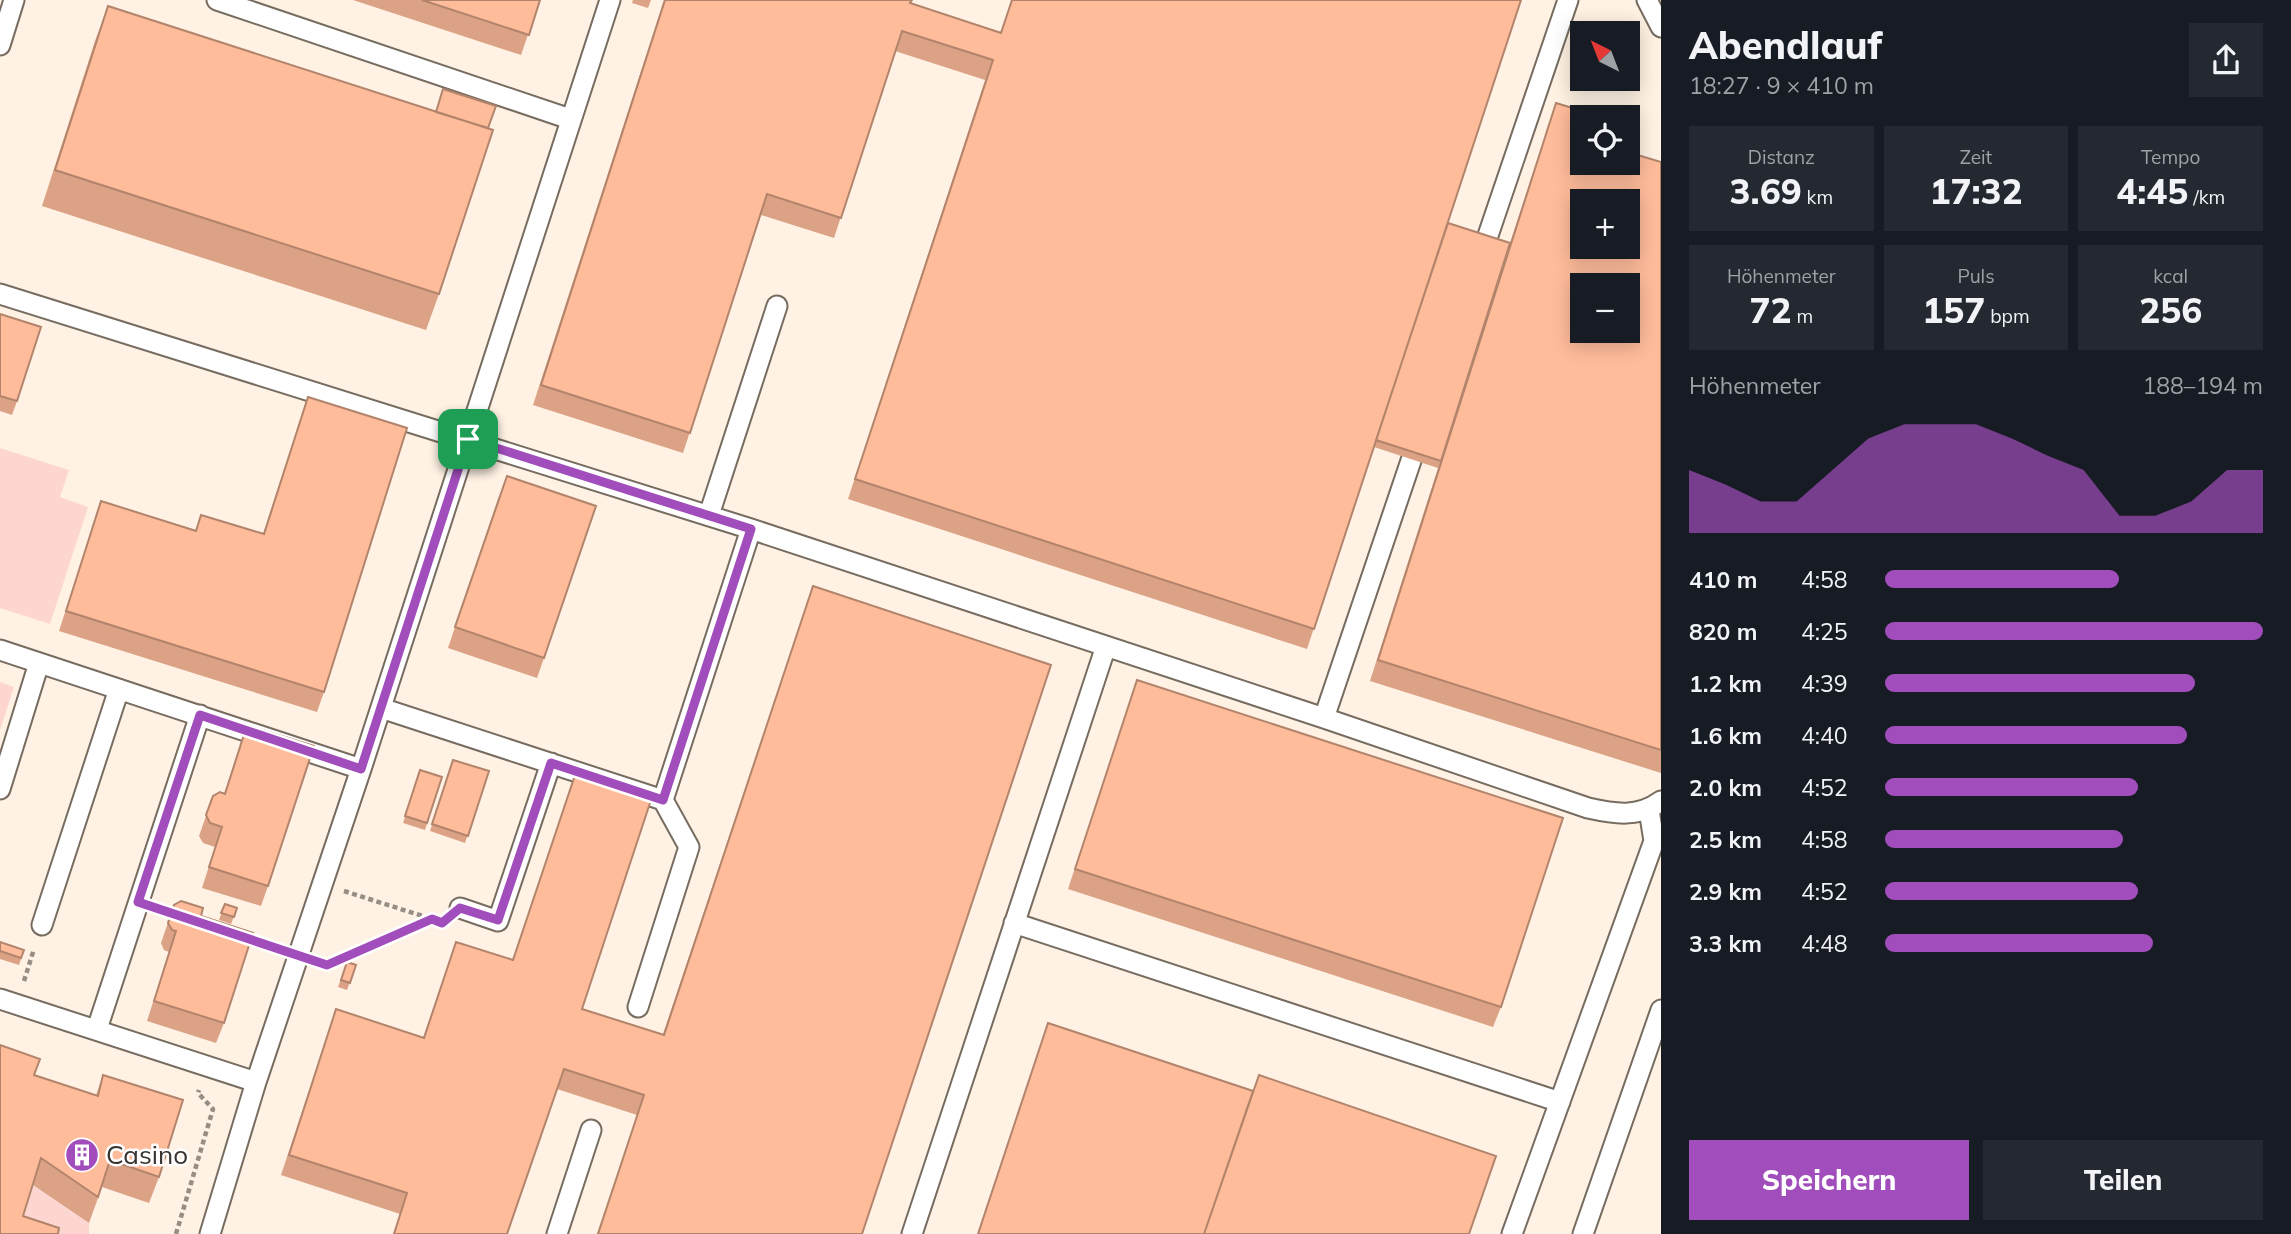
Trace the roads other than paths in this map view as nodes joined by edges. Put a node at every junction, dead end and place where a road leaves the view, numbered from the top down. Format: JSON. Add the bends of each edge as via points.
{"nodes":[{"id":1,"x":14,"y":0,"type":"edge"},
{"id":2,"x":217,"y":0,"type":"edge"},
{"id":3,"x":610,"y":0,"type":"edge"},
{"id":4,"x":1568,"y":0,"type":"edge"},
{"id":5,"x":1647,"y":0,"type":"edge"},
{"id":6,"x":1661,"y":27,"type":"edge"},
{"id":7,"x":0,"y":45,"type":"edge"},
{"id":8,"x":570,"y":119,"type":"junction"},
{"id":9,"x":1475,"y":274,"type":"edge"},
{"id":10,"x":0,"y":294,"type":"edge"},
{"id":11,"x":776,"y":306,"type":"dead end"},
{"id":12,"x":1426,"y":418,"type":"edge"},
{"id":13,"x":468,"y":439,"type":"junction"},
{"id":14,"x":709,"y":515,"type":"junction"},
{"id":15,"x":751,"y":529,"type":"junction"},
{"id":16,"x":1106,"y":646,"type":"junction"},
{"id":17,"x":0,"y":650,"type":"edge"},
{"id":18,"x":39,"y":663,"type":"junction"},
{"id":19,"x":119,"y":689,"type":"junction"},
{"id":20,"x":382,"y":708,"type":"junction"},
{"id":21,"x":200,"y":715,"type":"junction"},
{"id":22,"x":1324,"y":718,"type":"junction"},
{"id":23,"x":551,"y":763,"type":"junction"},
{"id":24,"x":361,"y":769,"type":"junction"},
{"id":25,"x":0,"y":789,"type":"edge"},
{"id":26,"x":663,"y":800,"type":"junction"},
{"id":27,"x":1655,"y":805,"type":"edge"},
{"id":28,"x":460,"y":908,"type":"road end"},
{"id":29,"x":1014,"y":923,"type":"junction"},
{"id":30,"x":42,"y":925,"type":"road end"},
{"id":31,"x":8,"y":1001,"type":"edge"},
{"id":32,"x":638,"y":1007,"type":"dead end"},
{"id":33,"x":1661,"y":1010,"type":"edge"},
{"id":34,"x":97,"y":1029,"type":"junction"},
{"id":35,"x":256,"y":1082,"type":"junction"},
{"id":36,"x":1560,"y":1102,"type":"junction"},
{"id":37,"x":591,"y":1130,"type":"dead end"},
{"id":38,"x":210,"y":1234,"type":"edge"},
{"id":39,"x":557,"y":1234,"type":"edge"},
{"id":40,"x":912,"y":1234,"type":"edge"},
{"id":41,"x":1512,"y":1234,"type":"edge"},
{"id":42,"x":1583,"y":1234,"type":"edge"}],
"edges":[{"from":1,"to":7,"type":"lane"},
{"from":2,"to":8,"type":"lane"},
{"from":3,"to":8,"type":"lane"},
{"from":4,"to":9,"type":"lane"},
{"from":5,"to":6,"type":"lane"},
{"from":8,"to":13,"type":"lane"},
{"from":10,"to":13,"type":"lane"},
{"from":11,"to":14,"type":"lane"},
{"from":12,"to":22,"type":"lane"},
{"from":13,"to":14,"type":"lane"},
{"from":13,"to":20,"type":"lane"},
{"from":14,"to":15,"type":"lane"},
{"from":15,"to":16,"type":"lane"},
{"from":15,"to":26,"type":"lane"},
{"from":16,"to":22,"type":"lane"},
{"from":16,"to":29,"type":"lane"},
{"from":17,"to":18,"type":"lane"},
{"from":18,"to":19,"type":"lane"},
{"from":18,"to":25,"type":"lane"},
{"from":19,"to":21,"type":"lane"},
{"from":19,"to":30,"type":"lane"},
{"from":20,"to":23,"type":"lane"},
{"from":20,"to":24,"type":"lane"},
{"from":21,"to":24,"type":"lane"},
{"from":21,"to":34,"type":"lane"},
{"from":22,"to":27,"type":"lane","via":[[1588,808],[1620,816]]},
{"from":23,"to":26,"type":"lane"},
{"from":23,"to":28,"type":"lane","via":[[498,920]]},
{"from":24,"to":35,"type":"lane"},
{"from":26,"to":32,"type":"lane","via":[[689,847]]},
{"from":27,"to":36,"type":"lane","via":[[1654,841]]},
{"from":29,"to":36,"type":"lane"},
{"from":29,"to":40,"type":"lane"},
{"from":31,"to":34,"type":"lane"},
{"from":33,"to":42,"type":"lane"},
{"from":34,"to":35,"type":"lane"},
{"from":35,"to":38,"type":"lane"},
{"from":36,"to":41,"type":"lane"},
{"from":37,"to":39,"type":"lane"}]}
